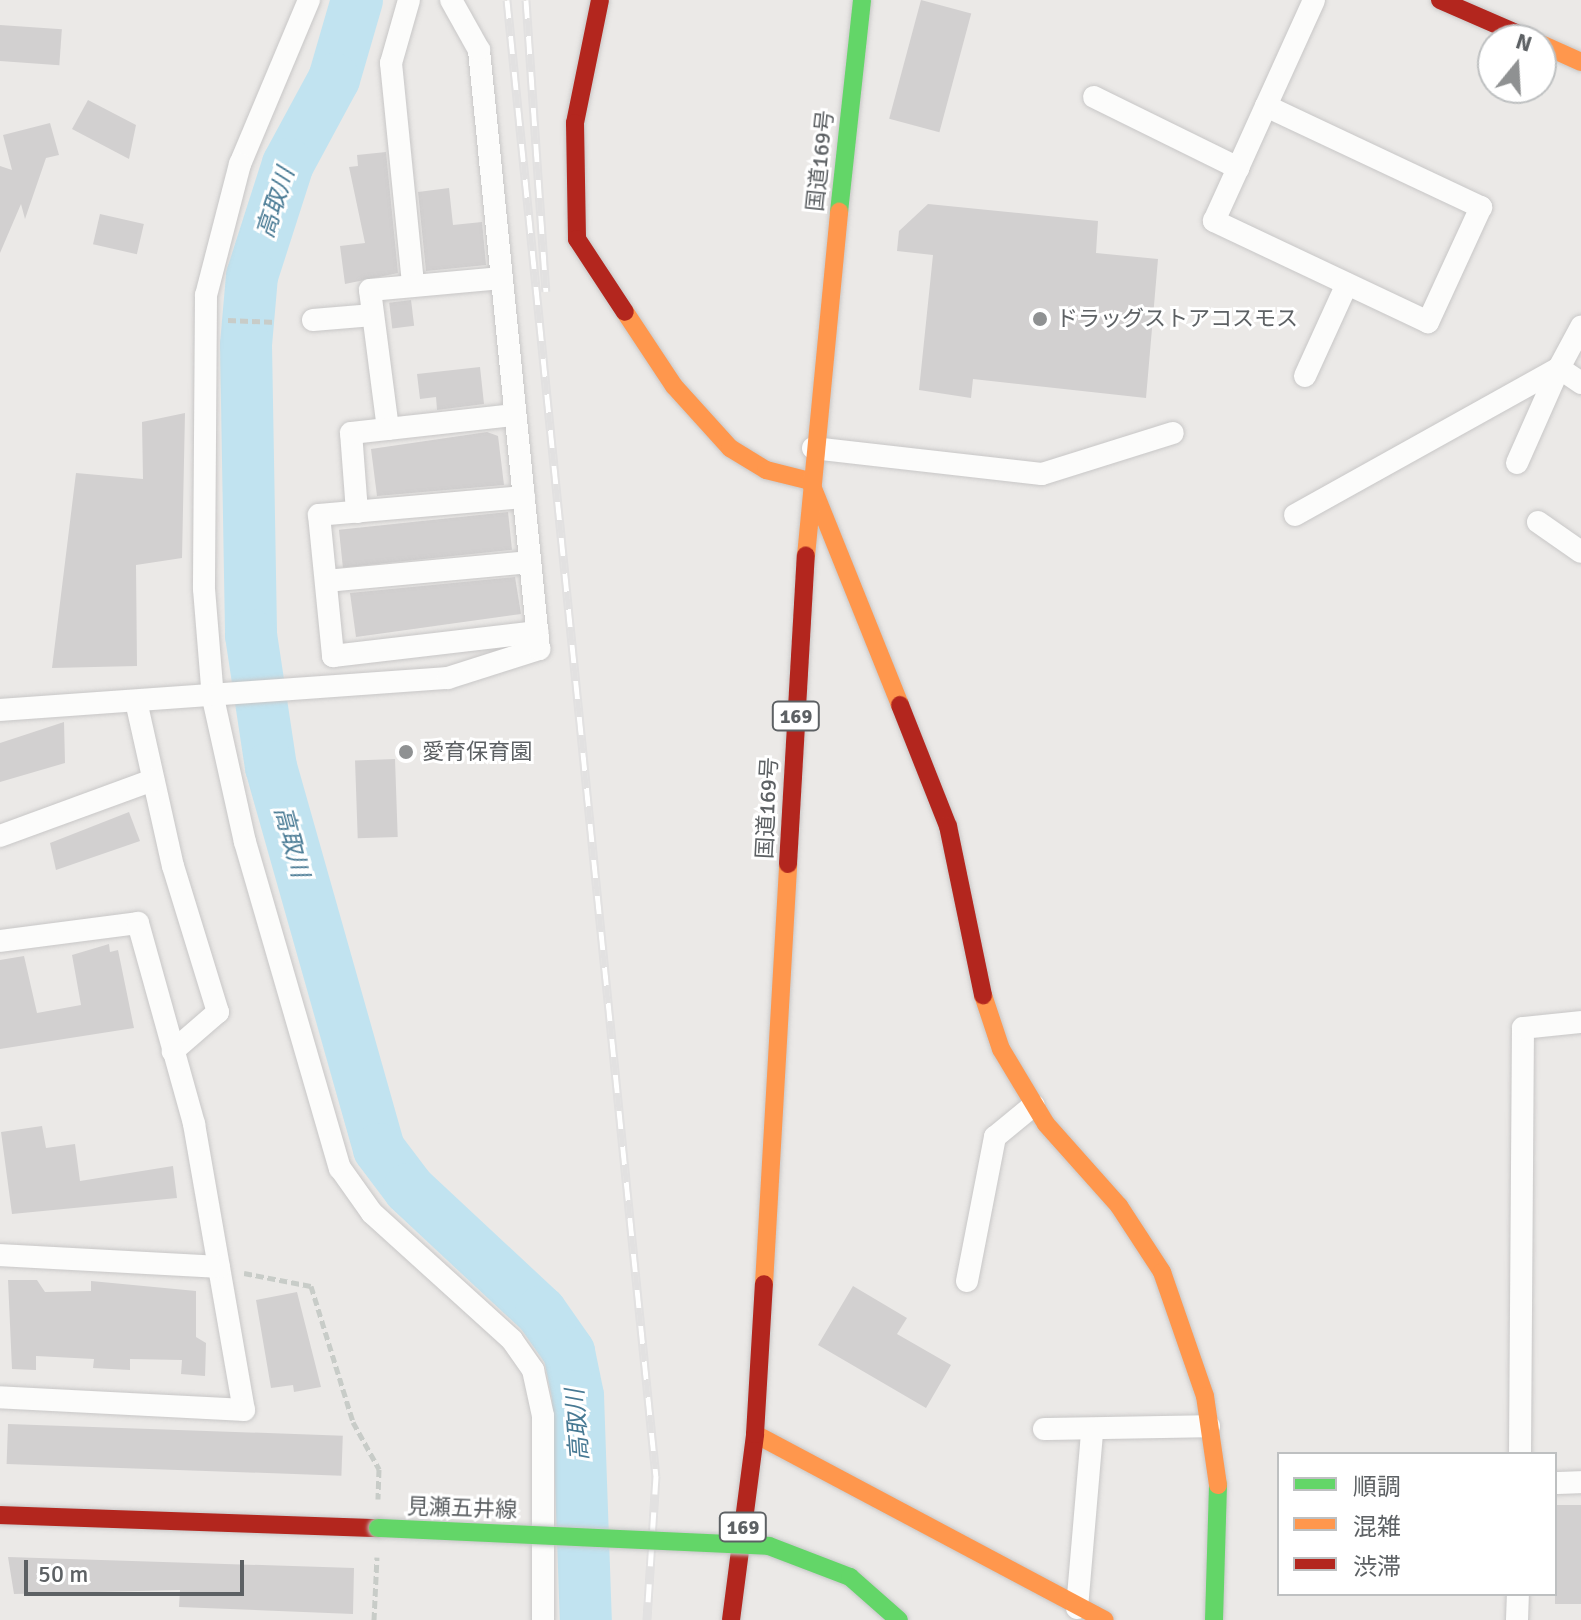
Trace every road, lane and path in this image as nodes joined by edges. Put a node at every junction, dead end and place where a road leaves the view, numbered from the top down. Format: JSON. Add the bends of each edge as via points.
{"nodes":[{"id":1,"x":293,"y":0,"type":"edge"},
{"id":2,"x":309,"y":0,"type":"edge"},
{"id":3,"x":409,"y":0,"type":"edge"},
{"id":4,"x":451,"y":0,"type":"edge"},
{"id":5,"x":600,"y":0,"type":"edge"},
{"id":6,"x":862,"y":0,"type":"edge"},
{"id":7,"x":1314,"y":0,"type":"edge"},
{"id":8,"x":1440,"y":0,"type":"edge"},
{"id":9,"x":1495,"y":24,"type":"edge"},
{"id":10,"x":298,"y":34,"type":"junction"},
{"id":11,"x":1557,"y":51,"type":"edge"},
{"id":12,"x":1581,"y":62,"type":"edge"},
{"id":13,"x":1094,"y":97,"type":"dead end"},
{"id":14,"x":1266,"y":106,"type":"junction"},
{"id":15,"x":1238,"y":168,"type":"junction"},
{"id":16,"x":501,"y":278,"type":"junction"},
{"id":17,"x":1347,"y":284,"type":"junction"},
{"id":18,"x":413,"y":285,"type":"junction"},
{"id":19,"x":373,"y":315,"type":"junction"},
{"id":20,"x":203,"y":319,"type":"junction"},
{"id":21,"x":313,"y":320,"type":"dead end"},
{"id":22,"x":276,"y":322,"type":"dead end"},
{"id":23,"x":1581,"y":327,"type":"edge"},
{"id":24,"x":1559,"y":368,"type":"junction"},
{"id":25,"x":1305,"y":376,"type":"dead end"},
{"id":26,"x":1581,"y":383,"type":"edge"},
{"id":27,"x":515,"y":415,"type":"junction"},
{"id":28,"x":388,"y":429,"type":"junction"},
{"id":29,"x":1173,"y":433,"type":"dead end"},
{"id":30,"x":813,"y":448,"type":"junction"},
{"id":31,"x":1517,"y":463,"type":"dead end"},
{"id":32,"x":810,"y":481,"type":"junction"},
{"id":33,"x":524,"y":497,"type":"junction"},
{"id":34,"x":357,"y":512,"type":"junction"},
{"id":35,"x":1295,"y":515,"type":"dead end"},
{"id":36,"x":1538,"y":522,"type":"dead end"},
{"id":37,"x":1581,"y":552,"type":"edge"},
{"id":38,"x":530,"y":562,"type":"junction"},
{"id":39,"x":326,"y":581,"type":"junction"},
{"id":40,"x":538,"y":632,"type":"junction"},
{"id":41,"x":219,"y":696,"type":"junction"},
{"id":42,"x":136,"y":701,"type":"junction"},
{"id":43,"x":0,"y":710,"type":"edge"},
{"id":44,"x":153,"y":780,"type":"junction"},
{"id":45,"x":0,"y":836,"type":"edge"},
{"id":46,"x":0,"y":941,"type":"edge"},
{"id":47,"x":1581,"y":1022,"type":"edge"},
{"id":48,"x":173,"y":1051,"type":"junction"},
{"id":49,"x":1034,"y":1105,"type":"junction"},
{"id":50,"x":0,"y":1255,"type":"edge"},
{"id":51,"x":219,"y":1267,"type":"junction"},
{"id":52,"x":967,"y":1281,"type":"dead end"},
{"id":53,"x":0,"y":1397,"type":"edge"},
{"id":54,"x":1209,"y":1426,"type":"junction"},
{"id":55,"x":1044,"y":1429,"type":"dead end"},
{"id":56,"x":1092,"y":1433,"type":"junction"},
{"id":57,"x":755,"y":1434,"type":"junction"},
{"id":58,"x":1520,"y":1452,"type":"edge"},
{"id":59,"x":379,"y":1469,"type":"dead end"},
{"id":60,"x":1581,"y":1482,"type":"edge"},
{"id":61,"x":1557,"y":1483,"type":"edge"},
{"id":62,"x":0,"y":1515,"type":"edge"},
{"id":63,"x":375,"y":1592,"type":"dead end"},
{"id":64,"x":1518,"y":1596,"type":"edge"},
{"id":65,"x":1077,"y":1608,"type":"junction"},
{"id":66,"x":374,"y":1620,"type":"edge"},
{"id":67,"x":543,"y":1620,"type":"edge"},
{"id":68,"x":731,"y":1620,"type":"edge"},
{"id":69,"x":899,"y":1620,"type":"edge"},
{"id":70,"x":1105,"y":1620,"type":"edge"},
{"id":71,"x":1214,"y":1620,"type":"edge"},
{"id":72,"x":1517,"y":1620,"type":"edge"}],
"edges":[{"from":1,"to":10,"type":"street"},
{"from":2,"to":10,"type":"street"},
{"from":3,"to":18,"type":"street","via":[[391,63]]},
{"from":4,"to":16,"type":"street","via":[[479,50]]},
{"from":5,"to":32,"type":"main road","via":[[575,123],[577,239],[674,386],[730,448],[766,470]]},
{"from":6,"to":30,"type":"main road","name":"国道169号","number":"169"},
{"from":7,"to":14,"type":"street"},
{"from":8,"to":9,"type":"main road"},
{"from":10,"to":20,"type":"street","via":[[240,164]]},
{"from":11,"to":12,"type":"main road"},
{"from":13,"to":15,"type":"street"},
{"from":14,"to":15,"type":"street"},
{"from":14,"to":17,"type":"street","via":[[1481,207],[1428,322]]},
{"from":15,"to":17,"type":"street","via":[[1214,221]]},
{"from":16,"to":18,"type":"street"},
{"from":16,"to":27,"type":"street"},
{"from":17,"to":25,"type":"street"},
{"from":18,"to":19,"type":"street","via":[[370,290]]},
{"from":19,"to":21,"type":"street"},
{"from":19,"to":28,"type":"street"},
{"from":20,"to":22,"type":"path"},
{"from":20,"to":41,"type":"street","via":[[204,589]]},
{"from":23,"to":24,"type":"street"},
{"from":24,"to":26,"type":"street"},
{"from":24,"to":31,"type":"street"},
{"from":24,"to":35,"type":"street"},
{"from":27,"to":28,"type":"street"},
{"from":27,"to":33,"type":"street"},
{"from":28,"to":34,"type":"street","via":[[351,433]]},
{"from":29,"to":30,"type":"street","via":[[1042,474]]},
{"from":30,"to":32,"type":"main road","name":"国道169号","number":"169"},
{"from":32,"to":49,"type":"main road","via":[[929,772],[948,826],[986,1009]]},
{"from":32,"to":57,"type":"main road","name":"国道169号","number":"169"},
{"from":33,"to":34,"type":"street"},
{"from":33,"to":38,"type":"street"},
{"from":34,"to":39,"type":"street","via":[[319,515]]},
{"from":36,"to":37,"type":"street"},
{"from":38,"to":39,"type":"street"},
{"from":38,"to":40,"type":"street"},
{"from":39,"to":40,"type":"street","via":[[333,656]]},
{"from":40,"to":41,"type":"street","via":[[539,649],[448,678]]},
{"from":41,"to":42,"type":"street"},
{"from":41,"to":67,"type":"street","via":[[249,857],[340,1168],[372,1213],[512,1340],[533,1370],[543,1416]]},
{"from":42,"to":43,"type":"street"},
{"from":42,"to":44,"type":"street"},
{"from":44,"to":45,"type":"street"},
{"from":44,"to":48,"type":"street","via":[[218,1012]]},
{"from":46,"to":48,"type":"street","via":[[138,923]]},
{"from":47,"to":58,"type":"street","via":[[1523,1028]]},
{"from":48,"to":51,"type":"street"},
{"from":49,"to":52,"type":"street","via":[[995,1137]]},
{"from":49,"to":54,"type":"main road","via":[[1119,1206],[1162,1272]]},
{"from":50,"to":51,"type":"street"},
{"from":51,"to":53,"type":"street","via":[[244,1410]]},
{"from":51,"to":59,"type":"path","via":[[311,1286],[353,1422]]},
{"from":54,"to":56,"type":"street"},
{"from":54,"to":71,"type":"main road","via":[[1218,1482]]},
{"from":55,"to":56,"type":"street"},
{"from":56,"to":65,"type":"street"},
{"from":57,"to":65,"type":"main road"},
{"from":57,"to":68,"type":"main road","name":"国道169号","number":"169"},
{"from":60,"to":61,"type":"street"},
{"from":62,"to":69,"type":"main road","name":"見瀬五井線","bridge":true,"via":[[769,1546],[850,1577]]},
{"from":63,"to":66,"type":"path"},
{"from":64,"to":72,"type":"street"},
{"from":65,"to":70,"type":"main road"}]}
